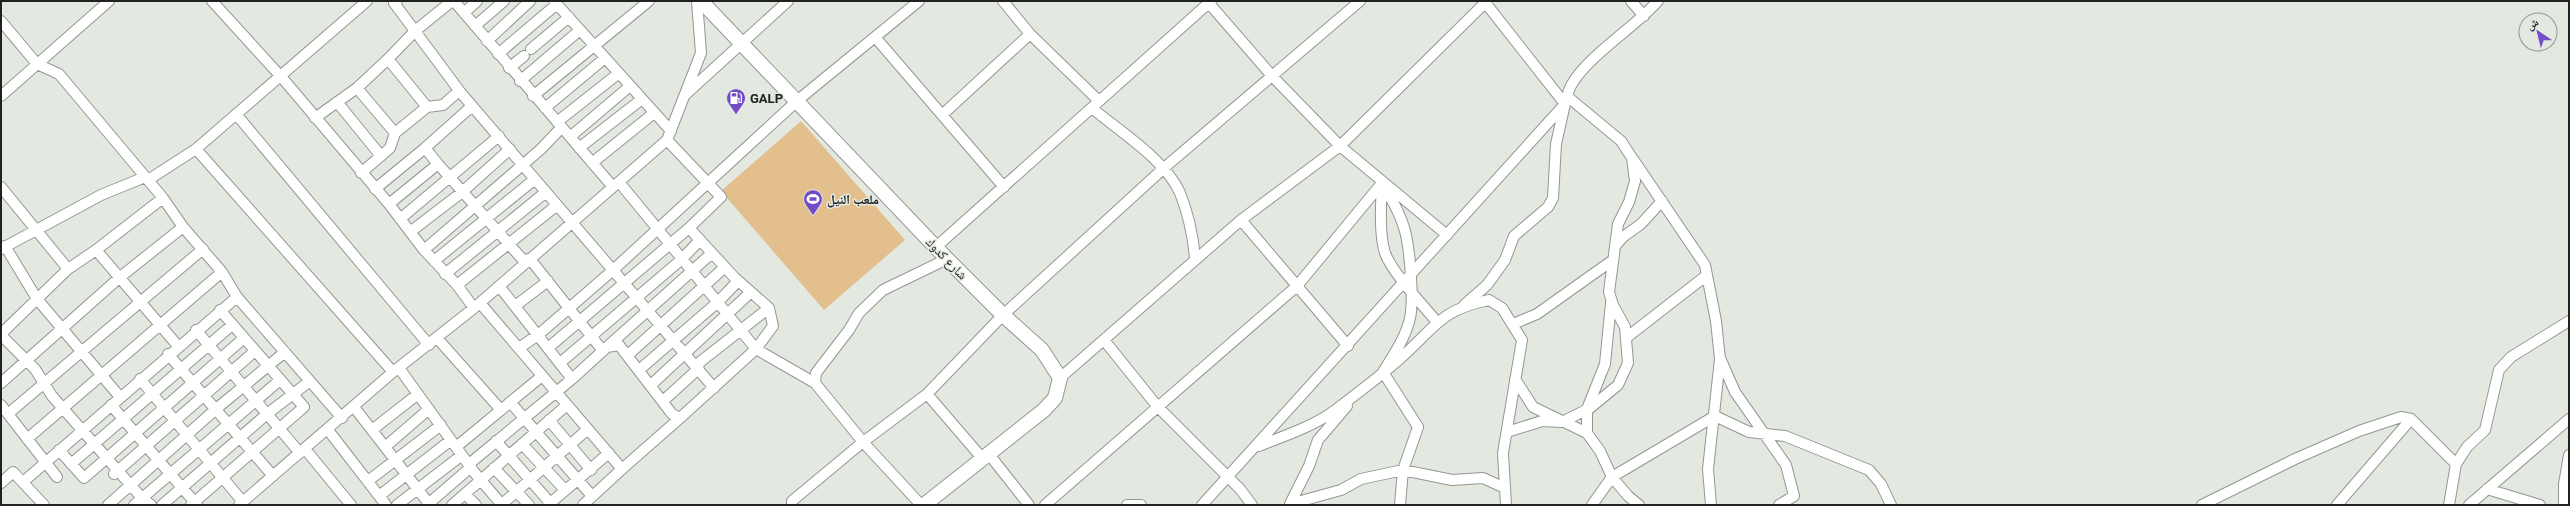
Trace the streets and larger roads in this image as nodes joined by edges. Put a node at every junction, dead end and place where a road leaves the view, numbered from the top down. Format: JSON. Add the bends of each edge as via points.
{"nodes":[{"id":1,"x":109,"y":1,"type":"edge"},
{"id":2,"x":226,"y":1,"type":"edge"},
{"id":3,"x":367,"y":1,"type":"edge"},
{"id":4,"x":397,"y":1,"type":"edge"},
{"id":5,"x":453,"y":1,"type":"edge"},
{"id":6,"x":477,"y":1,"type":"edge"},
{"id":7,"x":504,"y":1,"type":"edge"},
{"id":8,"x":530,"y":1,"type":"edge"},
{"id":9,"x":649,"y":1,"type":"edge"},
{"id":10,"x":697,"y":1,"type":"edge"},
{"id":11,"x":701,"y":1,"type":"edge"},
{"id":12,"x":788,"y":1,"type":"edge"},
{"id":13,"x":919,"y":1,"type":"edge"},
{"id":14,"x":1003,"y":1,"type":"edge"},
{"id":15,"x":1360,"y":1,"type":"edge"},
{"id":16,"x":1631,"y":1,"type":"edge"},
{"id":17,"x":1658,"y":1,"type":"edge"},
{"id":18,"x":1209,"y":2,"type":"edge"},
{"id":19,"x":1485,"y":2,"type":"edge"},
{"id":20,"x":556,"y":3,"type":"edge"},
{"id":21,"x":215,"y":5,"type":"edge"},
{"id":22,"x":464,"y":13,"type":"junction"},
{"id":23,"x":1644,"y":16,"type":"junction"},
{"id":24,"x":569,"y":17,"type":"junction"},
{"id":25,"x":1,"y":21,"type":"edge"},
{"id":26,"x":475,"y":26,"type":"junction"},
{"id":27,"x":580,"y":30,"type":"junction"},
{"id":28,"x":415,"y":31,"type":"junction"},
{"id":29,"x":1030,"y":34,"type":"junction"},
{"id":30,"x":875,"y":37,"type":"junction"},
{"id":31,"x":487,"y":41,"type":"junction"},
{"id":32,"x":740,"y":43,"type":"junction"},
{"id":33,"x":595,"y":46,"type":"junction"},
{"id":34,"x":498,"y":54,"type":"junction"},
{"id":35,"x":605,"y":58,"type":"junction"},
{"id":36,"x":388,"y":59,"type":"junction"},
{"id":37,"x":37,"y":64,"type":"junction"},
{"id":38,"x":509,"y":68,"type":"junction"},
{"id":39,"x":619,"y":73,"type":"junction"},
{"id":40,"x":1272,"y":76,"type":"junction"},
{"id":41,"x":281,"y":77,"type":"junction"},
{"id":42,"x":520,"y":81,"type":"junction"},
{"id":43,"x":630,"y":86,"type":"junction"},
{"id":44,"x":357,"y":88,"type":"junction"},
{"id":45,"x":459,"y":91,"type":"junction"},
{"id":46,"x":1,"y":96,"type":"edge"},
{"id":47,"x":533,"y":96,"type":"junction"},
{"id":48,"x":684,"y":96,"type":"junction"},
{"id":49,"x":642,"y":99,"type":"junction"},
{"id":50,"x":798,"y":100,"type":"junction"},
{"id":51,"x":1566,"y":100,"type":"junction"},
{"id":52,"x":337,"y":102,"type":"junction"},
{"id":53,"x":472,"y":106,"type":"junction"},
{"id":54,"x":427,"y":107,"type":"junction"},
{"id":55,"x":544,"y":108,"type":"junction"},
{"id":56,"x":1092,"y":108,"type":"junction"},
{"id":57,"x":654,"y":113,"type":"junction"},
{"id":58,"x":236,"y":114,"type":"junction"},
{"id":59,"x":942,"y":115,"type":"junction"},
{"id":60,"x":315,"y":118,"type":"junction"},
{"id":61,"x":559,"y":125,"type":"junction"},
{"id":62,"x":395,"y":133,"type":"junction"},
{"id":63,"x":499,"y":136,"type":"junction"},
{"id":64,"x":669,"y":136,"type":"junction"},
{"id":65,"x":570,"y":137,"type":"junction"},
{"id":66,"x":1340,"y":146,"type":"junction"},
{"id":67,"x":425,"y":148,"type":"junction"},
{"id":68,"x":579,"y":148,"type":"junction"},
{"id":69,"x":196,"y":149,"type":"junction"},
{"id":70,"x":510,"y":149,"type":"junction"},
{"id":71,"x":381,"y":156,"type":"junction"},
{"id":72,"x":1632,"y":158,"type":"junction"},
{"id":73,"x":592,"y":163,"type":"junction"},
{"id":74,"x":438,"y":164,"type":"junction"},
{"id":75,"x":523,"y":164,"type":"junction"},
{"id":76,"x":1164,"y":168,"type":"junction"},
{"id":77,"x":361,"y":173,"type":"junction"},
{"id":78,"x":146,"y":178,"type":"junction"},
{"id":79,"x":450,"y":178,"type":"junction"},
{"id":80,"x":535,"y":179,"type":"junction"},
{"id":81,"x":708,"y":183,"type":"junction"},
{"id":82,"x":1382,"y":183,"type":"junction"},
{"id":83,"x":616,"y":184,"type":"junction"},
{"id":84,"x":1004,"y":186,"type":"junction"},
{"id":85,"x":1,"y":187,"type":"edge"},
{"id":86,"x":375,"y":189,"type":"junction"},
{"id":87,"x":462,"y":192,"type":"junction"},
{"id":88,"x":546,"y":192,"type":"junction"},
{"id":89,"x":163,"y":198,"type":"junction"},
{"id":90,"x":1662,"y":201,"type":"junction"},
{"id":91,"x":389,"y":204,"type":"junction"},
{"id":92,"x":475,"y":206,"type":"junction"},
{"id":93,"x":556,"y":206,"type":"junction"},
{"id":94,"x":486,"y":218,"type":"junction"},
{"id":95,"x":400,"y":219,"type":"junction"},
{"id":96,"x":1241,"y":220,"type":"junction"},
{"id":97,"x":571,"y":224,"type":"junction"},
{"id":98,"x":183,"y":227,"type":"junction"},
{"id":99,"x":689,"y":228,"type":"junction"},
{"id":100,"x":37,"y":229,"type":"junction"},
{"id":101,"x":658,"y":229,"type":"junction"},
{"id":102,"x":498,"y":231,"type":"junction"},
{"id":103,"x":410,"y":232,"type":"junction"},
{"id":104,"x":1447,"y":236,"type":"junction"},
{"id":105,"x":700,"y":240,"type":"junction"},
{"id":106,"x":509,"y":244,"type":"junction"},
{"id":107,"x":670,"y":244,"type":"junction"},
{"id":108,"x":936,"y":247,"type":"junction"},
{"id":109,"x":1615,"y":247,"type":"junction"},
{"id":110,"x":3,"y":248,"type":"edge"},
{"id":111,"x":203,"y":249,"type":"junction"},
{"id":112,"x":96,"y":250,"type":"junction"},
{"id":113,"x":424,"y":250,"type":"junction"},
{"id":114,"x":712,"y":252,"type":"junction"},
{"id":115,"x":530,"y":258,"type":"junction"},
{"id":116,"x":1195,"y":258,"type":"junction"},
{"id":117,"x":682,"y":259,"type":"junction"},
{"id":118,"x":947,"y":259,"type":"junction"},
{"id":119,"x":1613,"y":260,"type":"junction"},
{"id":120,"x":434,"y":261,"type":"junction"},
{"id":121,"x":725,"y":267,"type":"junction"},
{"id":122,"x":68,"y":269,"type":"junction"},
{"id":123,"x":692,"y":270,"type":"junction"},
{"id":124,"x":612,"y":271,"type":"junction"},
{"id":125,"x":222,"y":272,"type":"junction"},
{"id":126,"x":445,"y":274,"type":"junction"},
{"id":127,"x":1707,"y":274,"type":"junction"},
{"id":128,"x":119,"y":278,"type":"junction"},
{"id":129,"x":1407,"y":280,"type":"junction"},
{"id":130,"x":548,"y":281,"type":"junction"},
{"id":131,"x":738,"y":281,"type":"junction"},
{"id":132,"x":623,"y":284,"type":"junction"},
{"id":133,"x":458,"y":285,"type":"junction"},
{"id":134,"x":499,"y":286,"type":"junction"},
{"id":135,"x":705,"y":286,"type":"junction"},
{"id":136,"x":1298,"y":286,"type":"junction"},
{"id":137,"x":1412,"y":291,"type":"junction"},
{"id":138,"x":751,"y":292,"type":"junction"},
{"id":139,"x":237,"y":296,"type":"junction"},
{"id":140,"x":636,"y":298,"type":"junction"},
{"id":141,"x":37,"y":299,"type":"junction"},
{"id":142,"x":1611,"y":299,"type":"junction"},
{"id":143,"x":139,"y":301,"type":"junction"},
{"id":144,"x":718,"y":302,"type":"junction"},
{"id":145,"x":477,"y":305,"type":"junction"},
{"id":146,"x":515,"y":306,"type":"junction"},
{"id":147,"x":1463,"y":306,"type":"junction"},
{"id":148,"x":570,"y":308,"type":"junction"},
{"id":149,"x":768,"y":308,"type":"junction"},
{"id":150,"x":220,"y":310,"type":"junction"},
{"id":151,"x":647,"y":311,"type":"junction"},
{"id":152,"x":728,"y":315,"type":"junction"},
{"id":153,"x":1003,"y":315,"type":"junction"},
{"id":154,"x":2569,"y":321,"type":"edge"},
{"id":155,"x":580,"y":322,"type":"junction"},
{"id":156,"x":1437,"y":322,"type":"junction"},
{"id":157,"x":159,"y":324,"type":"junction"},
{"id":158,"x":1513,"y":324,"type":"junction"},
{"id":159,"x":232,"y":325,"type":"junction"},
{"id":160,"x":661,"y":327,"type":"junction"},
{"id":161,"x":63,"y":328,"type":"junction"},
{"id":162,"x":196,"y":330,"type":"junction"},
{"id":163,"x":740,"y":330,"type":"junction"},
{"id":164,"x":1,"y":335,"type":"edge"},
{"id":165,"x":538,"y":335,"type":"junction"},
{"id":166,"x":592,"y":337,"type":"junction"},
{"id":167,"x":244,"y":338,"type":"junction"},
{"id":168,"x":1626,"y":338,"type":"junction"},
{"id":169,"x":1104,"y":340,"type":"junction"},
{"id":170,"x":433,"y":342,"type":"junction"},
{"id":171,"x":673,"y":342,"type":"junction"},
{"id":172,"x":178,"y":346,"type":"junction"},
{"id":173,"x":209,"y":346,"type":"junction"},
{"id":174,"x":1348,"y":346,"type":"junction"},
{"id":175,"x":519,"y":348,"type":"junction"},
{"id":176,"x":548,"y":348,"type":"junction"},
{"id":177,"x":605,"y":349,"type":"junction"},
{"id":178,"x":756,"y":349,"type":"junction"},
{"id":179,"x":82,"y":350,"type":"junction"},
{"id":180,"x":255,"y":351,"type":"junction"},
{"id":181,"x":285,"y":352,"type":"junction"},
{"id":182,"x":168,"y":354,"type":"junction"},
{"id":183,"x":682,"y":354,"type":"junction"},
{"id":184,"x":628,"y":355,"type":"junction"},
{"id":185,"x":1720,"y":359,"type":"junction"},
{"id":186,"x":221,"y":360,"type":"junction"},
{"id":187,"x":26,"y":361,"type":"junction"},
{"id":188,"x":560,"y":363,"type":"junction"},
{"id":189,"x":269,"y":367,"type":"junction"},
{"id":190,"x":181,"y":369,"type":"junction"},
{"id":191,"x":396,"y":370,"type":"junction"},
{"id":192,"x":639,"y":370,"type":"junction"},
{"id":193,"x":697,"y":370,"type":"junction"},
{"id":194,"x":1383,"y":372,"type":"junction"},
{"id":195,"x":232,"y":373,"type":"junction"},
{"id":196,"x":101,"y":374,"type":"junction"},
{"id":197,"x":542,"y":376,"type":"junction"},
{"id":198,"x":1060,"y":378,"type":"junction"},
{"id":199,"x":140,"y":379,"type":"junction"},
{"id":200,"x":572,"y":379,"type":"junction"},
{"id":201,"x":1515,"y":379,"type":"junction"},
{"id":202,"x":280,"y":380,"type":"junction"},
{"id":203,"x":310,"y":381,"type":"junction"},
{"id":204,"x":1,"y":383,"type":"edge"},
{"id":205,"x":193,"y":383,"type":"junction"},
{"id":206,"x":815,"y":383,"type":"junction"},
{"id":207,"x":44,"y":384,"type":"junction"},
{"id":208,"x":651,"y":385,"type":"junction"},
{"id":209,"x":244,"y":387,"type":"junction"},
{"id":210,"x":714,"y":388,"type":"junction"},
{"id":211,"x":1362,"y":388,"type":"junction"},
{"id":212,"x":556,"y":391,"type":"junction"},
{"id":213,"x":152,"y":394,"type":"junction"},
{"id":214,"x":292,"y":394,"type":"junction"},
{"id":215,"x":418,"y":394,"type":"junction"},
{"id":216,"x":927,"y":394,"type":"junction"},
{"id":217,"x":204,"y":395,"type":"junction"},
{"id":218,"x":120,"y":396,"type":"junction"},
{"id":219,"x":256,"y":401,"type":"junction"},
{"id":220,"x":663,"y":401,"type":"junction"},
{"id":221,"x":510,"y":402,"type":"junction"},
{"id":222,"x":1,"y":404,"type":"edge"},
{"id":223,"x":111,"y":404,"type":"junction"},
{"id":224,"x":567,"y":404,"type":"junction"},
{"id":225,"x":1157,"y":406,"type":"junction"},
{"id":226,"x":354,"y":407,"type":"junction"},
{"id":227,"x":62,"y":408,"type":"junction"},
{"id":228,"x":164,"y":408,"type":"junction"},
{"id":229,"x":216,"y":409,"type":"junction"},
{"id":230,"x":429,"y":409,"type":"junction"},
{"id":231,"x":1587,"y":409,"type":"junction"},
{"id":232,"x":501,"y":410,"type":"junction"},
{"id":233,"x":9,"y":413,"type":"junction"},
{"id":234,"x":267,"y":414,"type":"junction"},
{"id":235,"x":1715,"y":416,"type":"junction"},
{"id":236,"x":342,"y":418,"type":"junction"},
{"id":237,"x":524,"y":418,"type":"junction"},
{"id":238,"x":680,"y":418,"type":"junction"},
{"id":239,"x":123,"y":419,"type":"junction"},
{"id":240,"x":2411,"y":419,"type":"junction"},
{"id":241,"x":2569,"y":419,"type":"edge"},
{"id":242,"x":549,"y":420,"type":"junction"},
{"id":243,"x":175,"y":421,"type":"junction"},
{"id":244,"x":1562,"y":422,"type":"junction"},
{"id":245,"x":228,"y":424,"type":"junction"},
{"id":246,"x":441,"y":426,"type":"junction"},
{"id":247,"x":280,"y":429,"type":"junction"},
{"id":248,"x":588,"y":429,"type":"junction"},
{"id":249,"x":82,"y":430,"type":"junction"},
{"id":250,"x":328,"y":430,"type":"junction"},
{"id":251,"x":372,"y":430,"type":"junction"},
{"id":252,"x":536,"y":432,"type":"junction"},
{"id":253,"x":1506,"y":432,"type":"junction"},
{"id":254,"x":135,"y":433,"type":"junction"},
{"id":255,"x":1587,"y":433,"type":"junction"},
{"id":256,"x":1764,"y":433,"type":"junction"},
{"id":257,"x":187,"y":435,"type":"junction"},
{"id":258,"x":240,"y":437,"type":"junction"},
{"id":259,"x":27,"y":439,"type":"junction"},
{"id":260,"x":496,"y":441,"type":"junction"},
{"id":261,"x":863,"y":442,"type":"junction"},
{"id":262,"x":571,"y":443,"type":"junction"},
{"id":263,"x":95,"y":444,"type":"junction"},
{"id":264,"x":522,"y":444,"type":"junction"},
{"id":265,"x":146,"y":446,"type":"junction"},
{"id":266,"x":385,"y":447,"type":"junction"},
{"id":267,"x":456,"y":447,"type":"junction"},
{"id":268,"x":1257,"y":447,"type":"junction"},
{"id":269,"x":199,"y":449,"type":"junction"},
{"id":270,"x":59,"y":450,"type":"junction"},
{"id":271,"x":302,"y":451,"type":"junction"},
{"id":272,"x":253,"y":452,"type":"junction"},
{"id":273,"x":609,"y":453,"type":"junction"},
{"id":274,"x":985,"y":455,"type":"junction"},
{"id":275,"x":2569,"y":455,"type":"edge"},
{"id":276,"x":508,"y":456,"type":"junction"},
{"id":277,"x":557,"y":456,"type":"junction"},
{"id":278,"x":107,"y":458,"type":"junction"},
{"id":279,"x":158,"y":460,"type":"junction"},
{"id":280,"x":396,"y":461,"type":"junction"},
{"id":281,"x":45,"y":463,"type":"junction"},
{"id":282,"x":210,"y":463,"type":"junction"},
{"id":283,"x":71,"y":464,"type":"junction"},
{"id":284,"x":2456,"y":464,"type":"junction"},
{"id":285,"x":470,"y":466,"type":"junction"},
{"id":286,"x":494,"y":468,"type":"junction"},
{"id":287,"x":543,"y":468,"type":"junction"},
{"id":288,"x":622,"y":469,"type":"junction"},
{"id":289,"x":591,"y":470,"type":"junction"},
{"id":290,"x":1403,"y":470,"type":"junction"},
{"id":291,"x":116,"y":472,"type":"junction"},
{"id":292,"x":170,"y":474,"type":"junction"},
{"id":293,"x":273,"y":476,"type":"junction"},
{"id":294,"x":406,"y":476,"type":"junction"},
{"id":295,"x":57,"y":477,"type":"dead end"},
{"id":296,"x":1226,"y":477,"type":"junction"},
{"id":297,"x":1612,"y":477,"type":"junction"},
{"id":298,"x":223,"y":478,"type":"junction"},
{"id":299,"x":480,"y":480,"type":"junction"},
{"id":300,"x":530,"y":480,"type":"junction"},
{"id":301,"x":578,"y":480,"type":"junction"},
{"id":302,"x":368,"y":481,"type":"junction"},
{"id":303,"x":22,"y":482,"type":"junction"},
{"id":304,"x":1,"y":483,"type":"edge"},
{"id":305,"x":130,"y":484,"type":"junction"},
{"id":306,"x":182,"y":488,"type":"junction"},
{"id":307,"x":1504,"y":488,"type":"junction"},
{"id":308,"x":2487,"y":489,"type":"junction"},
{"id":309,"x":417,"y":490,"type":"junction"},
{"id":310,"x":565,"y":490,"type":"junction"},
{"id":311,"x":443,"y":491,"type":"junction"},
{"id":312,"x":516,"y":492,"type":"junction"},
{"id":313,"x":465,"y":494,"type":"junction"},
{"id":314,"x":379,"y":496,"type":"junction"},
{"id":315,"x":592,"y":496,"type":"junction"},
{"id":316,"x":142,"y":498,"type":"junction"},
{"id":317,"x":241,"y":503,"type":"edge"},
{"id":318,"x":194,"y":504,"type":"edge"},
{"id":319,"x":550,"y":504,"type":"edge"},
{"id":320,"x":1287,"y":504,"type":"edge"},
{"id":321,"x":2564,"y":504,"type":"edge"},
{"id":322,"x":44,"y":505,"type":"edge"},
{"id":323,"x":108,"y":505,"type":"edge"},
{"id":324,"x":134,"y":505,"type":"edge"},
{"id":325,"x":151,"y":505,"type":"edge"},
{"id":326,"x":162,"y":505,"type":"edge"},
{"id":327,"x":351,"y":505,"type":"edge"},
{"id":328,"x":386,"y":505,"type":"edge"},
{"id":329,"x":398,"y":505,"type":"edge"},
{"id":330,"x":428,"y":505,"type":"edge"},
{"id":331,"x":454,"y":505,"type":"edge"},
{"id":332,"x":476,"y":505,"type":"edge"},
{"id":333,"x":501,"y":505,"type":"edge"},
{"id":334,"x":529,"y":505,"type":"edge"},
{"id":335,"x":583,"y":505,"type":"edge"},
{"id":336,"x":792,"y":505,"type":"edge"},
{"id":337,"x":923,"y":505,"type":"edge"},
{"id":338,"x":1029,"y":505,"type":"edge"},
{"id":339,"x":1045,"y":505,"type":"edge"},
{"id":340,"x":1127,"y":505,"type":"edge"},
{"id":341,"x":1141,"y":505,"type":"edge"},
{"id":342,"x":1202,"y":505,"type":"edge"},
{"id":343,"x":1252,"y":505,"type":"edge"},
{"id":344,"x":1400,"y":505,"type":"edge"},
{"id":345,"x":1506,"y":505,"type":"edge"},
{"id":346,"x":1592,"y":505,"type":"edge"},
{"id":347,"x":1639,"y":505,"type":"edge"},
{"id":348,"x":1711,"y":505,"type":"edge"},
{"id":349,"x":1779,"y":505,"type":"edge"},
{"id":350,"x":1891,"y":505,"type":"edge"},
{"id":351,"x":2202,"y":505,"type":"edge"},
{"id":352,"x":2337,"y":505,"type":"edge"},
{"id":353,"x":2449,"y":505,"type":"edge"},
{"id":354,"x":2469,"y":505,"type":"edge"},
{"id":355,"x":2540,"y":505,"type":"edge"}],
"edges":[{"from":1,"to":37,"type":"street"},
{"from":2,"to":21,"type":"street"},
{"from":3,"to":41,"type":"street"},
{"from":4,"to":28,"type":"street","via":[[394,3]]},
{"from":5,"to":22,"type":"street"},
{"from":5,"to":28,"type":"street"},
{"from":6,"to":22,"type":"street"},
{"from":7,"to":26,"type":"street"},
{"from":8,"to":31,"type":"street"},
{"from":9,"to":33,"type":"street"},
{"from":10,"to":48,"type":"street","via":[[701,53]]},
{"from":11,"to":32,"type":"street","name":"شارع كدوك"},
{"from":12,"to":32,"type":"street"},
{"from":13,"to":30,"type":"street"},
{"from":14,"to":29,"type":"street"},
{"from":15,"to":40,"type":"street"},
{"from":16,"to":23,"type":"street"},
{"from":17,"to":23,"type":"street"},
{"from":18,"to":40,"type":"street"},
{"from":18,"to":56,"type":"street"},
{"from":19,"to":51,"type":"street"},
{"from":19,"to":66,"type":"street"},
{"from":20,"to":24,"type":"street"},
{"from":20,"to":34,"type":"street"},
{"from":21,"to":41,"type":"street"},
{"from":22,"to":26,"type":"street"},
{"from":23,"to":51,"type":"street","via":[[1585,67],[1571,84]]},
{"from":24,"to":27,"type":"street"},
{"from":24,"to":38,"type":"street"},
{"from":25,"to":37,"type":"street"},
{"from":26,"to":31,"type":"street"},
{"from":27,"to":33,"type":"street"},
{"from":27,"to":42,"type":"street"},
{"from":28,"to":36,"type":"street"},
{"from":28,"to":45,"type":"street"},
{"from":29,"to":56,"type":"street","via":[[1099,101]]},
{"from":29,"to":59,"type":"street"},
{"from":30,"to":50,"type":"street"},
{"from":30,"to":59,"type":"street"},
{"from":31,"to":34,"type":"street"},
{"from":32,"to":48,"type":"street"},
{"from":32,"to":50,"type":"street","name":"شارع كدوك"},
{"from":33,"to":35,"type":"street"},
{"from":33,"to":47,"type":"street"},
{"from":34,"to":38,"type":"street"},
{"from":35,"to":39,"type":"street"},
{"from":35,"to":55,"type":"street"},
{"from":36,"to":44,"type":"street"},
{"from":36,"to":54,"type":"street"},
{"from":37,"to":46,"type":"street"},
{"from":37,"to":78,"type":"street","via":[[58,74]]},
{"from":38,"to":42,"type":"street"},
{"from":39,"to":43,"type":"street"},
{"from":39,"to":61,"type":"street"},
{"from":40,"to":66,"type":"street"},
{"from":40,"to":76,"type":"street"},
{"from":41,"to":58,"type":"street"},
{"from":41,"to":60,"type":"street"},
{"from":42,"to":47,"type":"street"},
{"from":43,"to":49,"type":"street"},
{"from":43,"to":65,"type":"street"},
{"from":44,"to":52,"type":"street"},
{"from":44,"to":62,"type":"street"},
{"from":45,"to":53,"type":"street"},
{"from":45,"to":54,"type":"street","via":[[443,105]]},
{"from":47,"to":55,"type":"street"},
{"from":48,"to":64,"type":"street"},
{"from":49,"to":57,"type":"street"},
{"from":49,"to":68,"type":"street"},
{"from":50,"to":81,"type":"street"},
{"from":50,"to":108,"type":"street","name":"شارع كدوك"},
{"from":51,"to":72,"type":"street","via":[[1621,141]]},
{"from":51,"to":104,"type":"street"},
{"from":51,"to":147,"type":"street","via":[[1556,144],[1553,198],[1548,207],[1514,236],[1505,260],[1486,285]]},
{"from":52,"to":60,"type":"street"},
{"from":52,"to":71,"type":"street"},
{"from":53,"to":63,"type":"street"},
{"from":53,"to":67,"type":"street"},
{"from":54,"to":62,"type":"street"},
{"from":55,"to":61,"type":"street"},
{"from":56,"to":76,"type":"street"},
{"from":56,"to":84,"type":"street"},
{"from":57,"to":64,"type":"street"},
{"from":57,"to":73,"type":"street"},
{"from":58,"to":69,"type":"street"},
{"from":58,"to":170,"type":"street"},
{"from":59,"to":84,"type":"street"},
{"from":60,"to":77,"type":"street"},
{"from":61,"to":65,"type":"street"},
{"from":61,"to":75,"type":"street"},
{"from":62,"to":71,"type":"street","via":[[390,148]]},
{"from":63,"to":70,"type":"street"},
{"from":63,"to":79,"type":"street"},
{"from":64,"to":81,"type":"street"},
{"from":64,"to":83,"type":"street"},
{"from":65,"to":68,"type":"street"},
{"from":66,"to":82,"type":"street"},
{"from":66,"to":96,"type":"street"},
{"from":67,"to":74,"type":"street"},
{"from":67,"to":86,"type":"street"},
{"from":68,"to":73,"type":"street"},
{"from":69,"to":78,"type":"street"},
{"from":69,"to":191,"type":"street"},
{"from":70,"to":75,"type":"street"},
{"from":70,"to":87,"type":"street"},
{"from":71,"to":77,"type":"street"},
{"from":72,"to":90,"type":"street"},
{"from":72,"to":109,"type":"street","via":[[1635,180],[1629,202],[1618,224]]},
{"from":73,"to":83,"type":"street"},
{"from":74,"to":79,"type":"street"},
{"from":74,"to":91,"type":"street"},
{"from":75,"to":80,"type":"street"},
{"from":75,"to":92,"type":"street"},
{"from":76,"to":116,"type":"street","via":[[1180,192],[1193,236]]},
{"from":76,"to":153,"type":"street"},
{"from":77,"to":86,"type":"street"},
{"from":78,"to":89,"type":"street"},
{"from":78,"to":100,"type":"street","via":[[101,196]]},
{"from":79,"to":87,"type":"street"},
{"from":79,"to":95,"type":"street"},
{"from":80,"to":88,"type":"street"},
{"from":80,"to":94,"type":"street"},
{"from":81,"to":99,"type":"street","via":[[720,196]]},
{"from":81,"to":101,"type":"street"},
{"from":82,"to":104,"type":"street"},
{"from":82,"to":129,"type":"street","via":[[1393,201],[1406,235]]},
{"from":82,"to":129,"type":"street","via":[[1381,218],[1385,253]]},
{"from":82,"to":136,"type":"street"},
{"from":83,"to":97,"type":"street"},
{"from":83,"to":101,"type":"street"},
{"from":84,"to":108,"type":"street"},
{"from":85,"to":100,"type":"street"},
{"from":86,"to":91,"type":"street"},
{"from":87,"to":92,"type":"street"},
{"from":87,"to":103,"type":"street"},
{"from":88,"to":93,"type":"street"},
{"from":88,"to":102,"type":"street"},
{"from":89,"to":98,"type":"street"},
{"from":89,"to":112,"type":"street"},
{"from":90,"to":109,"type":"street","via":[[1641,224],[1623,236]]},
{"from":90,"to":127,"type":"street","via":[[1705,265]]},
{"from":91,"to":95,"type":"street"},
{"from":92,"to":94,"type":"street"},
{"from":92,"to":113,"type":"street"},
{"from":93,"to":97,"type":"street"},
{"from":93,"to":106,"type":"street"},
{"from":94,"to":102,"type":"street"},
{"from":94,"to":120,"type":"street"},
{"from":95,"to":103,"type":"street"},
{"from":96,"to":116,"type":"street"},
{"from":96,"to":136,"type":"street"},
{"from":97,"to":115,"type":"street"},
{"from":97,"to":124,"type":"street"},
{"from":98,"to":111,"type":"street"},
{"from":98,"to":128,"type":"street"},
{"from":99,"to":105,"type":"street"},
{"from":99,"to":107,"type":"street"},
{"from":100,"to":110,"type":"street"},
{"from":100,"to":122,"type":"street"},
{"from":101,"to":107,"type":"street"},
{"from":101,"to":124,"type":"street"},
{"from":102,"to":106,"type":"street"},
{"from":102,"to":126,"type":"street"},
{"from":103,"to":113,"type":"street"},
{"from":104,"to":129,"type":"street"},
{"from":105,"to":114,"type":"street"},
{"from":105,"to":117,"type":"street"},
{"from":106,"to":115,"type":"street","via":[[523,260]]},
{"from":106,"to":133,"type":"street"},
{"from":107,"to":117,"type":"street"},
{"from":107,"to":132,"type":"street"},
{"from":108,"to":118,"type":"street","name":"شارع كدوك"},
{"from":109,"to":119,"type":"street"},
{"from":110,"to":141,"type":"street"},
{"from":111,"to":125,"type":"street"},
{"from":111,"to":143,"type":"street"},
{"from":112,"to":122,"type":"street"},
{"from":112,"to":128,"type":"street"},
{"from":113,"to":120,"type":"street"},
{"from":114,"to":121,"type":"street"},
{"from":114,"to":123,"type":"street"},
{"from":115,"to":130,"type":"street"},
{"from":115,"to":134,"type":"street"},
{"from":116,"to":169,"type":"street"},
{"from":117,"to":123,"type":"street"},
{"from":117,"to":140,"type":"street"},
{"from":118,"to":153,"type":"street","name":"شارع كدوك"},
{"from":118,"to":206,"type":"street","via":[[883,290],[859,313],[816,373]]},
{"from":119,"to":142,"type":"street","via":[[1609,292]]},
{"from":119,"to":158,"type":"street","via":[[1537,314]]},
{"from":120,"to":126,"type":"street"},
{"from":121,"to":131,"type":"street"},
{"from":121,"to":135,"type":"street"},
{"from":122,"to":141,"type":"street"},
{"from":123,"to":135,"type":"street"},
{"from":123,"to":151,"type":"street"},
{"from":124,"to":132,"type":"street"},
{"from":124,"to":148,"type":"street"},
{"from":125,"to":139,"type":"street"},
{"from":125,"to":157,"type":"street"},
{"from":126,"to":133,"type":"street"},
{"from":127,"to":168,"type":"street"},
{"from":127,"to":185,"type":"street"},
{"from":128,"to":143,"type":"street"},
{"from":128,"to":161,"type":"street"},
{"from":129,"to":137,"type":"street"},
{"from":129,"to":174,"type":"street"},
{"from":130,"to":146,"type":"street"},
{"from":130,"to":148,"type":"street"},
{"from":131,"to":138,"type":"street"},
{"from":131,"to":144,"type":"street"},
{"from":132,"to":140,"type":"street"},
{"from":132,"to":155,"type":"street"},
{"from":133,"to":145,"type":"street"},
{"from":134,"to":145,"type":"street"},
{"from":134,"to":146,"type":"street"},
{"from":135,"to":144,"type":"street"},
{"from":135,"to":160,"type":"street"},
{"from":136,"to":174,"type":"street"},
{"from":136,"to":225,"type":"street"},
{"from":137,"to":156,"type":"street"},
{"from":137,"to":194,"type":"street","via":[[1410,318],[1397,349]]},
{"from":138,"to":149,"type":"street"},
{"from":138,"to":152,"type":"street"},
{"from":139,"to":150,"type":"street"},
{"from":139,"to":181,"type":"street"},
{"from":140,"to":151,"type":"street"},
{"from":140,"to":166,"type":"street"},
{"from":141,"to":161,"type":"street"},
{"from":141,"to":164,"type":"street"},
{"from":142,"to":168,"type":"street","via":[[1625,326]]},
{"from":142,"to":231,"type":"street","via":[[1606,364]]},
{"from":143,"to":157,"type":"street"},
{"from":143,"to":179,"type":"street"},
{"from":144,"to":152,"type":"street"},
{"from":144,"to":171,"type":"street"},
{"from":145,"to":170,"type":"street"},
{"from":145,"to":175,"type":"street"},
{"from":146,"to":165,"type":"street"},
{"from":147,"to":156,"type":"street"},
{"from":147,"to":158,"type":"street","via":[[1489,300],[1502,308]]},
{"from":148,"to":155,"type":"street"},
{"from":148,"to":165,"type":"street"},
{"from":149,"to":163,"type":"street"},
{"from":149,"to":178,"type":"street","via":[[773,326]]},
{"from":150,"to":159,"type":"street"},
{"from":150,"to":162,"type":"street"},
{"from":151,"to":160,"type":"street"},
{"from":151,"to":177,"type":"street"},
{"from":152,"to":163,"type":"street"},
{"from":152,"to":183,"type":"street"},
{"from":153,"to":198,"type":"street","name":"شارع كدوك","via":[[1042,350]]},
{"from":153,"to":216,"type":"street"},
{"from":154,"to":284,"type":"street","via":[[2511,357],[2499,370],[2485,430],[2467,447]]},
{"from":155,"to":166,"type":"street"},
{"from":155,"to":176,"type":"street"},
{"from":156,"to":194,"type":"street"},
{"from":157,"to":172,"type":"street"},
{"from":157,"to":196,"type":"street"},
{"from":158,"to":201,"type":"street","via":[[1522,340]]},
{"from":159,"to":167,"type":"street"},
{"from":159,"to":173,"type":"street"},
{"from":160,"to":171,"type":"street"},
{"from":160,"to":184,"type":"street"},
{"from":161,"to":179,"type":"street"},
{"from":161,"to":187,"type":"street"},
{"from":162,"to":172,"type":"street"},
{"from":162,"to":173,"type":"street"},
{"from":163,"to":178,"type":"street"},
{"from":163,"to":193,"type":"street","via":[[700,362]]},
{"from":164,"to":187,"type":"street"},
{"from":165,"to":175,"type":"street"},
{"from":165,"to":176,"type":"street"},
{"from":166,"to":177,"type":"street"},
{"from":166,"to":188,"type":"street"},
{"from":167,"to":180,"type":"street"},
{"from":167,"to":186,"type":"street"},
{"from":168,"to":231,"type":"street","via":[[1628,363],[1618,385]]},
{"from":169,"to":198,"type":"street"},
{"from":169,"to":225,"type":"street"},
{"from":170,"to":191,"type":"street"},
{"from":170,"to":232,"type":"street"},
{"from":171,"to":183,"type":"street"},
{"from":171,"to":192,"type":"street"},
{"from":172,"to":182,"type":"street"},
{"from":173,"to":186,"type":"street"},
{"from":173,"to":190,"type":"street"},
{"from":174,"to":268,"type":"street"},
{"from":175,"to":197,"type":"street"},
{"from":176,"to":188,"type":"street"},
{"from":177,"to":184,"type":"street","via":[[620,345]]},
{"from":177,"to":200,"type":"street"},
{"from":178,"to":206,"type":"street"},
{"from":178,"to":210,"type":"street"},
{"from":179,"to":196,"type":"street"},
{"from":179,"to":207,"type":"street"},
{"from":180,"to":189,"type":"street"},
{"from":180,"to":195,"type":"street"},
{"from":181,"to":189,"type":"street"},
{"from":181,"to":203,"type":"street"},
{"from":182,"to":190,"type":"street"},
{"from":182,"to":199,"type":"street"},
{"from":183,"to":193,"type":"street"},
{"from":183,"to":208,"type":"street"},
{"from":184,"to":192,"type":"street"},
{"from":185,"to":235,"type":"street"},
{"from":185,"to":256,"type":"street","via":[[1735,392]]},
{"from":186,"to":195,"type":"street"},
{"from":186,"to":205,"type":"street"},
{"from":187,"to":204,"type":"street"},
{"from":187,"to":207,"type":"street","via":[[35,369]]},
{"from":188,"to":200,"type":"street"},
{"from":189,"to":202,"type":"street"},
{"from":189,"to":209,"type":"street"},
{"from":190,"to":205,"type":"street"},
{"from":190,"to":213,"type":"street"},
{"from":191,"to":215,"type":"street"},
{"from":191,"to":226,"type":"street"},
{"from":192,"to":208,"type":"street"},
{"from":193,"to":210,"type":"street"},
{"from":193,"to":220,"type":"street"},
{"from":194,"to":211,"type":"street"},
{"from":194,"to":290,"type":"street","via":[[1418,427]]},
{"from":195,"to":209,"type":"street"},
{"from":195,"to":217,"type":"street"},
{"from":196,"to":218,"type":"street"},
{"from":196,"to":227,"type":"street"},
{"from":197,"to":212,"type":"street"},
{"from":197,"to":221,"type":"street"},
{"from":198,"to":274,"type":"street","via":[[1055,398],[1044,410]]},
{"from":199,"to":213,"type":"street"},
{"from":199,"to":218,"type":"street"},
{"from":200,"to":212,"type":"street"},
{"from":201,"to":244,"type":"street","via":[[1533,406]]},
{"from":201,"to":253,"type":"street"},
{"from":202,"to":214,"type":"street"},
{"from":202,"to":219,"type":"street"},
{"from":203,"to":214,"type":"street"},
{"from":203,"to":236,"type":"street"},
{"from":205,"to":217,"type":"street"},
{"from":205,"to":228,"type":"street"},
{"from":206,"to":261,"type":"street"},
{"from":207,"to":227,"type":"street"},
{"from":207,"to":233,"type":"street"},
{"from":208,"to":220,"type":"street"},
{"from":209,"to":219,"type":"street"},
{"from":209,"to":229,"type":"street"},
{"from":210,"to":238,"type":"street"},
{"from":211,"to":268,"type":"street","via":[[1332,412],[1293,433]]},
{"from":211,"to":320,"type":"street","via":[[1318,440],[1309,466]]},
{"from":212,"to":224,"type":"street"},
{"from":212,"to":237,"type":"street"},
{"from":213,"to":228,"type":"street"},
{"from":213,"to":239,"type":"street"},
{"from":214,"to":234,"type":"street"},
{"from":214,"to":247,"type":"street","via":[[304,407]]},
{"from":215,"to":230,"type":"street"},
{"from":215,"to":251,"type":"street"},
{"from":216,"to":261,"type":"street"},
{"from":216,"to":274,"type":"street"},
{"from":217,"to":229,"type":"street"},
{"from":217,"to":243,"type":"street"},
{"from":218,"to":223,"type":"street"},
{"from":219,"to":234,"type":"street"},
{"from":219,"to":245,"type":"street"},
{"from":220,"to":238,"type":"street","via":[[672,414]]},
{"from":221,"to":232,"type":"street"},
{"from":221,"to":237,"type":"street"},
{"from":222,"to":233,"type":"street"},
{"from":223,"to":239,"type":"street"},
{"from":223,"to":249,"type":"street"},
{"from":224,"to":242,"type":"street"},
{"from":224,"to":248,"type":"street"},
{"from":225,"to":296,"type":"street"},
{"from":225,"to":339,"type":"street"},
{"from":226,"to":236,"type":"street"},
{"from":226,"to":251,"type":"street"},
{"from":227,"to":249,"type":"street"},
{"from":227,"to":259,"type":"street"},
{"from":228,"to":243,"type":"street"},
{"from":228,"to":254,"type":"street"},
{"from":229,"to":245,"type":"street"},
{"from":229,"to":257,"type":"street"},
{"from":230,"to":246,"type":"street"},
{"from":230,"to":266,"type":"street"},
{"from":231,"to":244,"type":"street"},
{"from":231,"to":255,"type":"street"},
{"from":232,"to":267,"type":"street"},
{"from":233,"to":259,"type":"street"},
{"from":234,"to":247,"type":"street"},
{"from":234,"to":258,"type":"street"},
{"from":235,"to":256,"type":"street","via":[[1749,432]]},
{"from":235,"to":297,"type":"street"},
{"from":235,"to":348,"type":"street","via":[[1708,469]]},
{"from":236,"to":250,"type":"street"},
{"from":237,"to":252,"type":"street"},
{"from":237,"to":260,"type":"street"},
{"from":238,"to":288,"type":"street"},
{"from":239,"to":254,"type":"street"},
{"from":239,"to":263,"type":"street"},
{"from":240,"to":284,"type":"street"},
{"from":240,"to":351,"type":"street","via":[[2401,417],[2359,431],[2294,459]]},
{"from":240,"to":352,"type":"street"},
{"from":241,"to":308,"type":"street"},
{"from":242,"to":252,"type":"street"},
{"from":242,"to":262,"type":"street"},
{"from":243,"to":257,"type":"street"},
{"from":243,"to":265,"type":"street"},
{"from":244,"to":253,"type":"street","via":[[1542,421]]},
{"from":244,"to":255,"type":"street"},
{"from":245,"to":258,"type":"street"},
{"from":245,"to":269,"type":"street"},
{"from":246,"to":267,"type":"street"},
{"from":246,"to":280,"type":"street"},
{"from":247,"to":271,"type":"street"},
{"from":247,"to":272,"type":"street"},
{"from":248,"to":262,"type":"street"},
{"from":248,"to":273,"type":"street"},
{"from":249,"to":263,"type":"street"},
{"from":249,"to":270,"type":"street"},
{"from":250,"to":271,"type":"street"},
{"from":250,"to":302,"type":"street"},
{"from":251,"to":266,"type":"street"},
{"from":252,"to":264,"type":"street"},
{"from":252,"to":277,"type":"street"},
{"from":253,"to":307,"type":"street","via":[[1503,453]]},
{"from":254,"to":265,"type":"street"},
{"from":254,"to":278,"type":"street"},
{"from":255,"to":297,"type":"street","via":[[1600,451]]},
{"from":256,"to":349,"type":"street","via":[[1786,465],[1793,487],[1794,496]]},
{"from":256,"to":350,"type":"street","via":[[1785,436],[1869,470],[1881,484]]},
{"from":257,"to":269,"type":"street"},
{"from":257,"to":279,"type":"street"},
{"from":258,"to":272,"type":"street"},
{"from":258,"to":282,"type":"street"},
{"from":259,"to":281,"type":"street"},
{"from":260,"to":276,"type":"street"},
{"from":260,"to":285,"type":"street"},
{"from":261,"to":336,"type":"street","via":[[792,501]]},
{"from":261,"to":337,"type":"street"},
{"from":262,"to":277,"type":"street"},
{"from":262,"to":289,"type":"street"},
{"from":263,"to":278,"type":"street"},
{"from":263,"to":283,"type":"street"},
{"from":264,"to":276,"type":"street"},
{"from":264,"to":287,"type":"street"},
{"from":265,"to":279,"type":"street"},
{"from":265,"to":291,"type":"street"},
{"from":266,"to":280,"type":"street"},
{"from":267,"to":285,"type":"street"},
{"from":267,"to":294,"type":"street"},
{"from":267,"to":309,"type":"street"},
{"from":268,"to":296,"type":"street"},
{"from":269,"to":282,"type":"street"},
{"from":269,"to":292,"type":"street"},
{"from":270,"to":281,"type":"street"},
{"from":270,"to":283,"type":"street"},
{"from":271,"to":293,"type":"street"},
{"from":271,"to":327,"type":"street"},
{"from":272,"to":293,"type":"street"},
{"from":272,"to":298,"type":"street"},
{"from":273,"to":288,"type":"street"},
{"from":273,"to":289,"type":"street"},
{"from":274,"to":337,"type":"street"},
{"from":274,"to":338,"type":"street"},
{"from":275,"to":321,"type":"street","via":[[2564,484]]},
{"from":276,"to":286,"type":"street"},
{"from":276,"to":300,"type":"street"},
{"from":277,"to":287,"type":"street"},
{"from":277,"to":301,"type":"street"},
{"from":278,"to":283,"type":"street","via":[[84,478]]},
{"from":278,"to":291,"type":"street"},
{"from":279,"to":292,"type":"street"},
{"from":279,"to":305,"type":"street"},
{"from":280,"to":294,"type":"street"},
{"from":280,"to":302,"type":"street"},
{"from":281,"to":295,"type":"street"},
{"from":281,"to":303,"type":"street"},
{"from":282,"to":298,"type":"street"},
{"from":282,"to":306,"type":"street"},
{"from":284,"to":353,"type":"street"},
{"from":285,"to":299,"type":"street"},
{"from":285,"to":311,"type":"street"},
{"from":286,"to":299,"type":"street"},
{"from":286,"to":312,"type":"street"},
{"from":287,"to":300,"type":"street"},
{"from":287,"to":310,"type":"street"},
{"from":288,"to":315,"type":"street"},
{"from":289,"to":301,"type":"street"},
{"from":290,"to":307,"type":"street","via":[[1452,480],[1483,478]]},
{"from":290,"to":320,"type":"street","via":[[1361,479],[1341,490]]},
{"from":290,"to":344,"type":"street"},
{"from":291,"to":305,"type":"street"},
{"from":292,"to":306,"type":"street"},
{"from":292,"to":316,"type":"street"},
{"from":293,"to":317,"type":"street"},
{"from":294,"to":309,"type":"street"},
{"from":294,"to":314,"type":"street"},
{"from":296,"to":342,"type":"street"},
{"from":296,"to":343,"type":"street","via":[[1240,489]]},
{"from":297,"to":346,"type":"street"},
{"from":297,"to":347,"type":"street"},
{"from":298,"to":317,"type":"street"},
{"from":298,"to":318,"type":"street"},
{"from":299,"to":313,"type":"street"},
{"from":299,"to":333,"type":"street"},
{"from":300,"to":312,"type":"street"},
{"from":300,"to":319,"type":"street"},
{"from":301,"to":310,"type":"street"},
{"from":301,"to":315,"type":"street"},
{"from":302,"to":314,"type":"street"},
{"from":303,"to":304,"type":"street","via":[[13,472]]},
{"from":303,"to":322,"type":"street"},
{"from":305,"to":316,"type":"street"},
{"from":305,"to":323,"type":"street"},
{"from":306,"to":318,"type":"street"},
{"from":306,"to":326,"type":"street"},
{"from":307,"to":345,"type":"street"},
{"from":308,"to":354,"type":"street"},
{"from":308,"to":355,"type":"street"},
{"from":309,"to":329,"type":"street"},
{"from":309,"to":330,"type":"street"},
{"from":310,"to":319,"type":"street"},
{"from":311,"to":330,"type":"street"},
{"from":311,"to":331,"type":"street"},
{"from":312,"to":333,"type":"street"},
{"from":312,"to":334,"type":"street"},
{"from":313,"to":331,"type":"street"},
{"from":313,"to":332,"type":"street"},
{"from":314,"to":328,"type":"street"},
{"from":315,"to":335,"type":"street"},
{"from":316,"to":324,"type":"street"},
{"from":316,"to":325,"type":"street"},
{"from":340,"to":341,"type":"street"}]}
